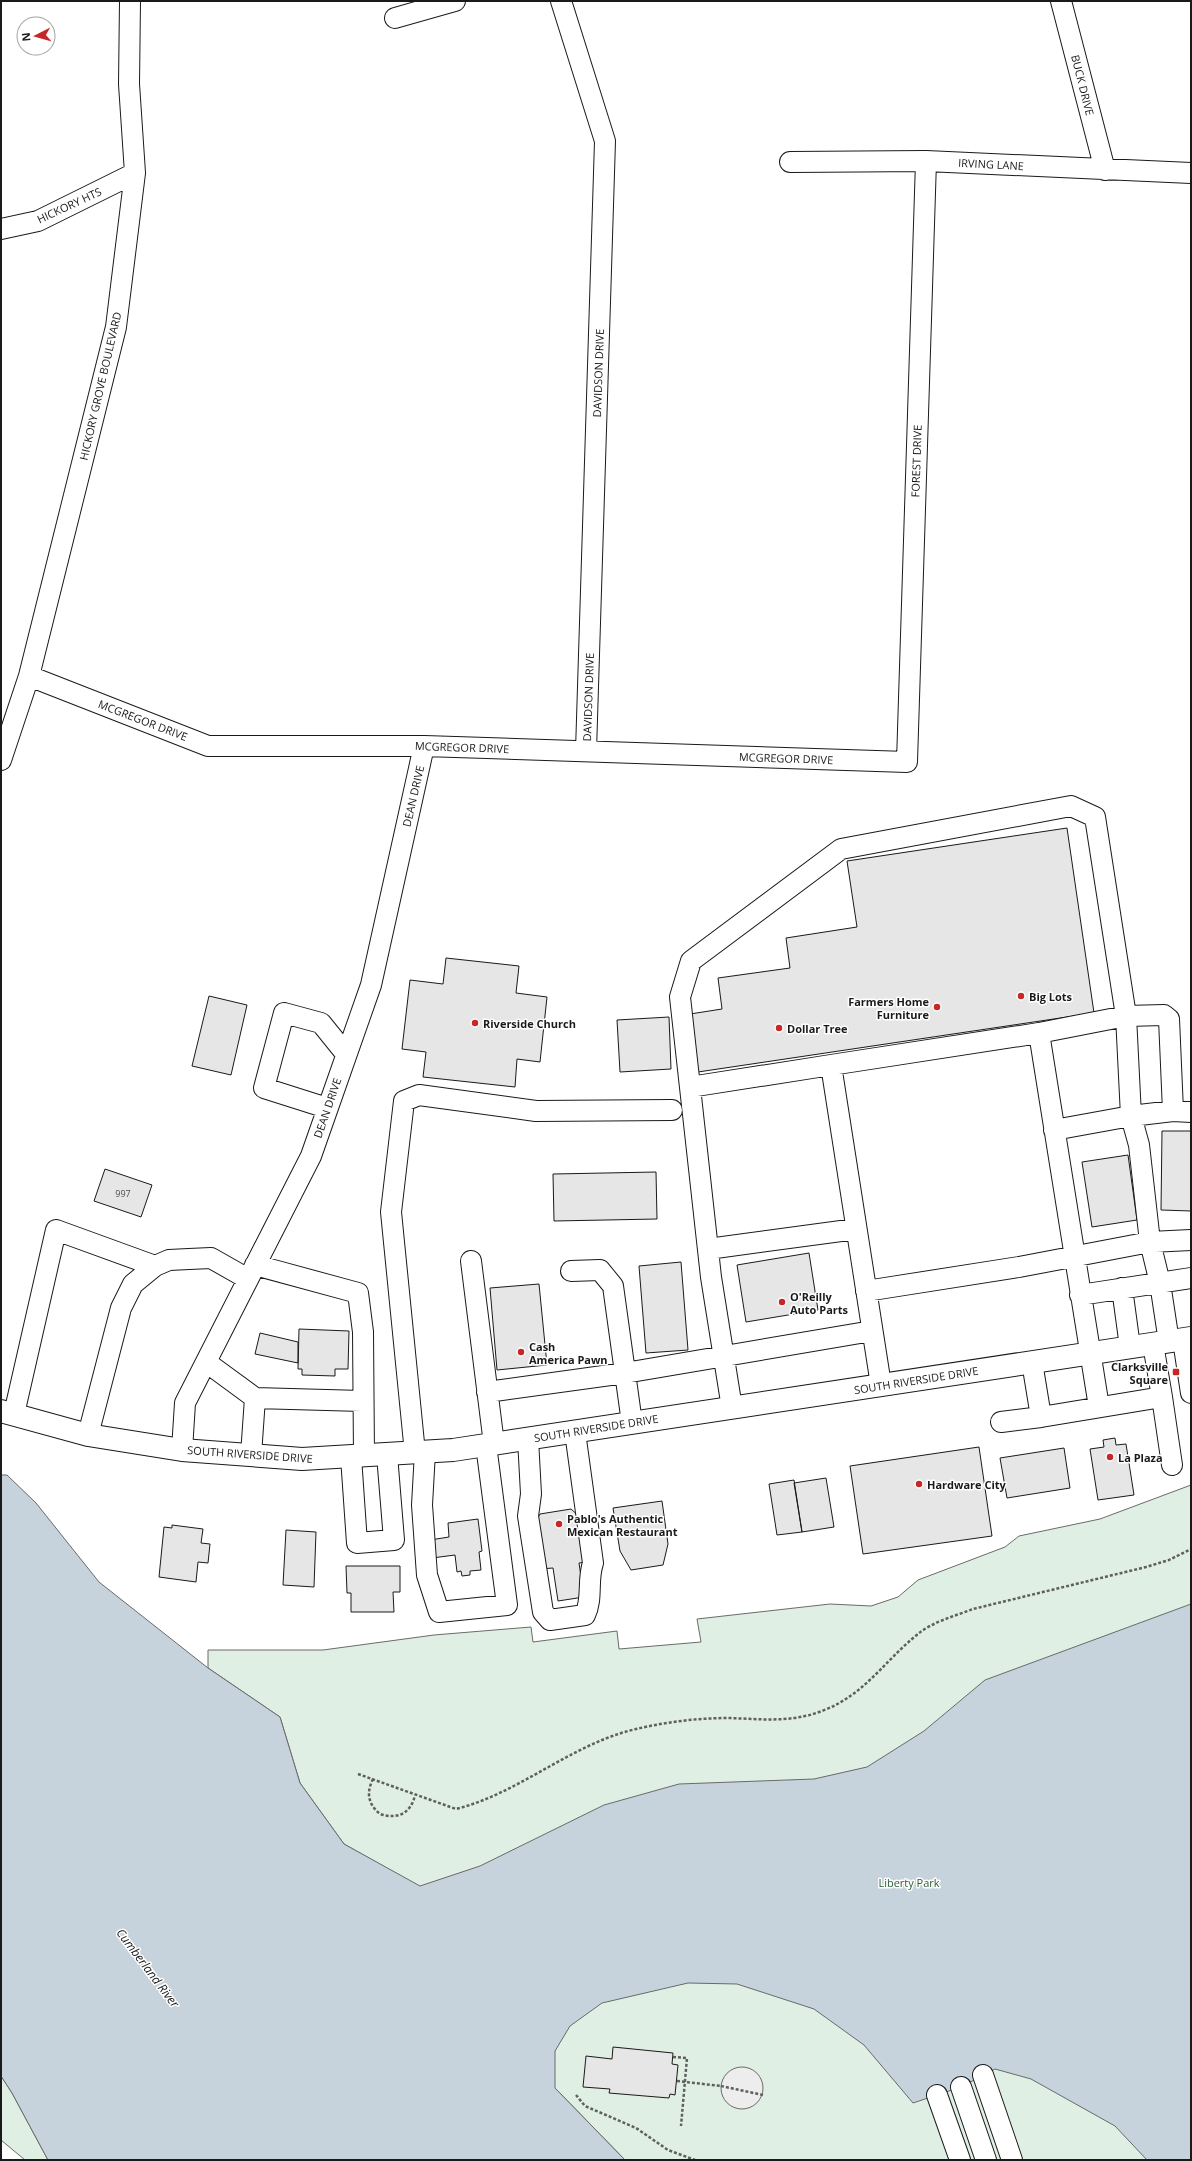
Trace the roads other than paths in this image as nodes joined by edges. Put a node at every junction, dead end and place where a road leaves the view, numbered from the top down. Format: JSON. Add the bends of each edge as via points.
{"nodes":[{"id":1,"x":130,"y":1,"type":"edge"},
{"id":2,"x":455,"y":1,"type":"edge"},
{"id":3,"x":562,"y":1,"type":"edge"},
{"id":4,"x":1061,"y":1,"type":"edge"},
{"id":5,"x":396,"y":18,"type":"dead end"},
{"id":6,"x":926,"y":161,"type":"junction"},
{"id":7,"x":790,"y":162,"type":"dead end"},
{"id":8,"x":1105,"y":170,"type":"junction"},
{"id":9,"x":135,"y":173,"type":"junction"},
{"id":10,"x":1191,"y":174,"type":"edge"},
{"id":11,"x":1,"y":229,"type":"edge"},
{"id":12,"x":29,"y":676,"type":"junction"},
{"id":13,"x":424,"y":746,"type":"junction"},
{"id":14,"x":586,"y":751,"type":"junction"},
{"id":15,"x":1,"y":760,"type":"edge"},
{"id":16,"x":907,"y":762,"type":"joint"},
{"id":17,"x":1126,"y":1016,"type":"junction"},
{"id":18,"x":1039,"y":1033,"type":"junction"},
{"id":19,"x":346,"y":1054,"type":"junction"},
{"id":20,"x":831,"y":1065,"type":"junction"},
{"id":21,"x":690,"y":1087,"type":"junction"},
{"id":22,"x":327,"y":1108,"type":"junction"},
{"id":23,"x":672,"y":1110,"type":"dead end"},
{"id":24,"x":1182,"y":1112,"type":"edge"},
{"id":25,"x":1131,"y":1116,"type":"junction"},
{"id":26,"x":1054,"y":1130,"type":"junction"},
{"id":27,"x":856,"y":1229,"type":"junction"},
{"id":28,"x":1191,"y":1240,"type":"edge"},
{"id":29,"x":1150,"y":1242,"type":"junction"},
{"id":30,"x":708,"y":1250,"type":"junction"},
{"id":31,"x":1073,"y":1256,"type":"junction"},
{"id":32,"x":471,"y":1261,"type":"dead end"},
{"id":33,"x":155,"y":1266,"type":"junction"},
{"id":34,"x":571,"y":1271,"type":"dead end"},
{"id":35,"x":252,"y":1272,"type":"junction"},
{"id":36,"x":1191,"y":1278,"type":"edge"},
{"id":37,"x":1160,"y":1283,"type":"junction"},
{"id":38,"x":1122,"y":1288,"type":"junction"},
{"id":39,"x":866,"y":1291,"type":"junction"},
{"id":40,"x":1080,"y":1295,"type":"junction"},
{"id":41,"x":872,"y":1331,"type":"junction"},
{"id":42,"x":1174,"y":1341,"type":"edge"},
{"id":43,"x":1130,"y":1347,"type":"junction"},
{"id":44,"x":1090,"y":1353,"type":"junction"},
{"id":45,"x":724,"y":1355,"type":"junction"},
{"id":46,"x":206,"y":1362,"type":"junction"},
{"id":47,"x":1032,"y":1362,"type":"junction"},
{"id":48,"x":625,"y":1373,"type":"junction"},
{"id":49,"x":1190,"y":1383,"type":"edge"},
{"id":50,"x":881,"y":1385,"type":"junction"},
{"id":51,"x":487,"y":1392,"type":"junction"},
{"id":52,"x":1162,"y":1397,"type":"junction"},
{"id":53,"x":255,"y":1398,"type":"junction"},
{"id":54,"x":362,"y":1401,"type":"junction"},
{"id":55,"x":1099,"y":1407,"type":"junction"},
{"id":56,"x":732,"y":1408,"type":"junction"},
{"id":57,"x":7,"y":1413,"type":"edge"},
{"id":58,"x":1041,"y":1417,"type":"junction"},
{"id":59,"x":1001,"y":1422,"type":"dead end"},
{"id":60,"x":632,"y":1423,"type":"junction"},
{"id":61,"x":575,"y":1432,"type":"junction"},
{"id":62,"x":88,"y":1435,"type":"junction"},
{"id":63,"x":528,"y":1439,"type":"junction"},
{"id":64,"x":490,"y":1445,"type":"junction"},
{"id":65,"x":182,"y":1450,"type":"junction"},
{"id":66,"x":420,"y":1452,"type":"junction"},
{"id":67,"x":251,"y":1455,"type":"junction"},
{"id":68,"x":387,"y":1455,"type":"junction"},
{"id":69,"x":358,"y":1457,"type":"junction"},
{"id":70,"x":1172,"y":1465,"type":"dead end"},
{"id":71,"x":983,"y":2075,"type":"dead end"},
{"id":72,"x":961,"y":2087,"type":"dead end"},
{"id":73,"x":937,"y":2095,"type":"dead end"},
{"id":74,"x":960,"y":2160,"type":"edge"},
{"id":75,"x":986,"y":2160,"type":"edge"},
{"id":76,"x":1012,"y":2160,"type":"edge"}],
"edges":[{"from":1,"to":9,"type":"street","name":"HICKORY GROVE BOULEVARD","via":[[128,84]]},
{"from":2,"to":5,"type":"street"},
{"from":3,"to":14,"type":"street","name":"DAVIDSON DRIVE","via":[[605,141]]},
{"from":4,"to":8,"type":"street","name":"BUCK DRIVE"},
{"from":6,"to":7,"type":"street","name":"IRVING LANE"},
{"from":6,"to":8,"type":"street","name":"IRVING LANE"},
{"from":6,"to":16,"type":"street","name":"FOREST DRIVE"},
{"from":8,"to":10,"type":"street","name":"IRVING LANE"},
{"from":9,"to":11,"type":"street","name":"HICKORY HTS","via":[[38,221]]},
{"from":9,"to":12,"type":"street","name":"HICKORY GROVE BOULEVARD","via":[[116,327]]},
{"from":12,"to":13,"type":"street","name":"MCGREGOR DRIVE","via":[[208,746]]},
{"from":12,"to":15,"type":"street","name":"HICKORY GROVE BOULEVARD"},
{"from":13,"to":14,"type":"street","name":"MCGREGOR DRIVE"},
{"from":13,"to":19,"type":"street","name":"DEAN DRIVE","via":[[371,985]]},
{"from":14,"to":16,"type":"street","name":"MCGREGOR DRIVE"},
{"from":17,"to":18,"type":"street"},
{"from":17,"to":21,"type":"street","via":[[1095,817],[1071,806],[842,848],[690,962],[680,996]]},
{"from":17,"to":24,"type":"street","via":[[1164,1015],[1169,1019]]},
{"from":17,"to":25,"type":"street"},
{"from":18,"to":20,"type":"street"},
{"from":18,"to":26,"type":"street"},
{"from":19,"to":22,"type":"street","name":"DEAN DRIVE"},
{"from":19,"to":22,"type":"street","via":[[321,1023],[284,1013],[264,1088]]},
{"from":20,"to":21,"type":"street"},
{"from":20,"to":27,"type":"street"},
{"from":21,"to":30,"type":"street"},
{"from":22,"to":35,"type":"street","name":"DEAN DRIVE","via":[[310,1156]]},
{"from":23,"to":66,"type":"street","via":[[536,1111],[419,1095],[404,1101],[391,1212]]},
{"from":24,"to":25,"type":"street"},
{"from":25,"to":26,"type":"street"},
{"from":25,"to":29,"type":"street","via":[[1139,1145]]},
{"from":26,"to":31,"type":"street"},
{"from":27,"to":30,"type":"street"},
{"from":27,"to":39,"type":"street"},
{"from":28,"to":29,"type":"street"},
{"from":29,"to":31,"type":"street"},
{"from":29,"to":37,"type":"street"},
{"from":30,"to":45,"type":"street"},
{"from":31,"to":39,"type":"street"},
{"from":31,"to":40,"type":"street"},
{"from":32,"to":51,"type":"street"},
{"from":33,"to":35,"type":"street","via":[[169,1260],[212,1258]]},
{"from":33,"to":57,"type":"street","via":[[56,1230]]},
{"from":33,"to":62,"type":"street","via":[[133,1284],[121,1308]]},
{"from":34,"to":48,"type":"street","via":[[600,1270],[613,1286]]},
{"from":35,"to":46,"type":"street","name":"DEAN DRIVE"},
{"from":35,"to":54,"type":"street","via":[[358,1293],[363,1332]]},
{"from":36,"to":37,"type":"street"},
{"from":37,"to":38,"type":"street"},
{"from":37,"to":42,"type":"street"},
{"from":38,"to":40,"type":"street"},
{"from":38,"to":43,"type":"street"},
{"from":39,"to":41,"type":"street"},
{"from":40,"to":44,"type":"street"},
{"from":41,"to":45,"type":"street"},
{"from":41,"to":50,"type":"street"},
{"from":42,"to":43,"type":"highway","name":"SOUTH RIVERSIDE DRIVE"},
{"from":42,"to":49,"type":"street"},
{"from":42,"to":52,"type":"street"},
{"from":43,"to":44,"type":"highway","name":"SOUTH RIVERSIDE DRIVE"},
{"from":44,"to":47,"type":"highway","name":"SOUTH RIVERSIDE DRIVE"},
{"from":44,"to":55,"type":"street"},
{"from":45,"to":48,"type":"street"},
{"from":45,"to":56,"type":"street"},
{"from":46,"to":53,"type":"street"},
{"from":46,"to":65,"type":"street","name":"DEAN DRIVE","via":[[185,1403]]},
{"from":47,"to":50,"type":"highway","name":"SOUTH RIVERSIDE DRIVE"},
{"from":47,"to":58,"type":"street"},
{"from":48,"to":51,"type":"street"},
{"from":48,"to":60,"type":"street"},
{"from":50,"to":56,"type":"highway","name":"SOUTH RIVERSIDE DRIVE"},
{"from":51,"to":64,"type":"street"},
{"from":52,"to":55,"type":"street"},
{"from":52,"to":70,"type":"street"},
{"from":53,"to":54,"type":"street"},
{"from":53,"to":67,"type":"street"},
{"from":54,"to":69,"type":"street"},
{"from":55,"to":58,"type":"street"},
{"from":56,"to":60,"type":"highway","name":"SOUTH RIVERSIDE DRIVE"},
{"from":57,"to":62,"type":"highway","name":"SOUTH RIVERSIDE DRIVE"},
{"from":58,"to":59,"type":"street"},
{"from":60,"to":61,"type":"highway","name":"SOUTH RIVERSIDE DRIVE"},
{"from":61,"to":63,"type":"highway","name":"SOUTH RIVERSIDE DRIVE"},
{"from":61,"to":63,"type":"street","via":[[593,1563],[589,1575],[589,1608],[585,1615],[550,1620],[543,1612],[528,1516],[531,1494]]},
{"from":62,"to":65,"type":"highway","name":"SOUTH RIVERSIDE DRIVE"},
{"from":63,"to":64,"type":"highway","name":"SOUTH RIVERSIDE DRIVE"},
{"from":64,"to":66,"type":"highway","name":"SOUTH RIVERSIDE DRIVE"},
{"from":64,"to":66,"type":"street","via":[[507,1605],[439,1612],[427,1575]]},
{"from":65,"to":67,"type":"highway","name":"SOUTH RIVERSIDE DRIVE"},
{"from":66,"to":68,"type":"highway","name":"SOUTH RIVERSIDE DRIVE"},
{"from":67,"to":69,"type":"highway","name":"SOUTH RIVERSIDE DRIVE","via":[[302,1459]]},
{"from":68,"to":69,"type":"highway","name":"SOUTH RIVERSIDE DRIVE"},
{"from":68,"to":69,"type":"street","via":[[394,1540],[357,1543]]},
{"from":71,"to":76,"type":"street"},
{"from":72,"to":75,"type":"street"},
{"from":73,"to":74,"type":"street"}]}
